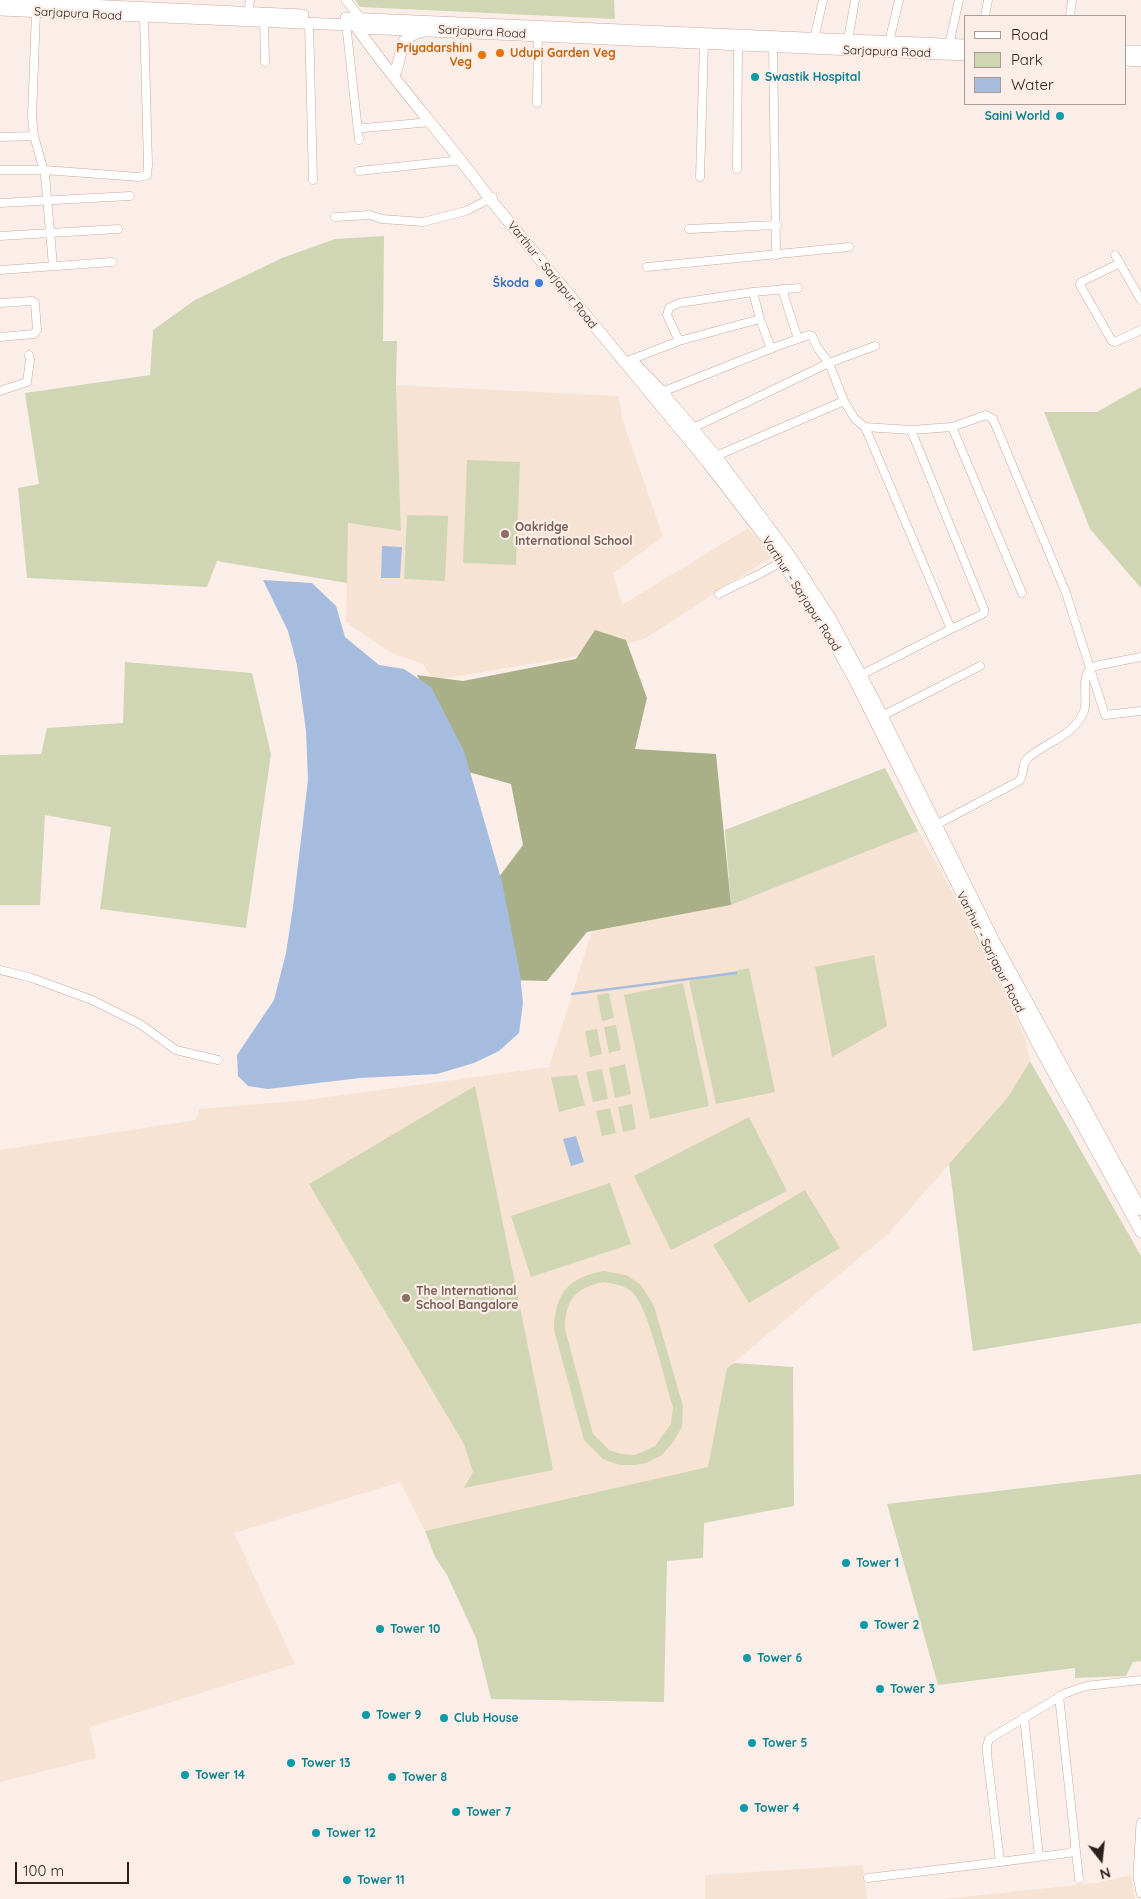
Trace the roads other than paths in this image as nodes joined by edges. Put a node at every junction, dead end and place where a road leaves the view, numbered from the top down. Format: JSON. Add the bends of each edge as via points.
{"nodes":[{"id":1,"x":250,"y":0,"type":"edge"},
{"id":2,"x":346,"y":0,"type":"edge"},
{"id":3,"x":823,"y":0,"type":"edge"},
{"id":4,"x":855,"y":0,"type":"edge"},
{"id":5,"x":899,"y":0,"type":"edge"},
{"id":6,"x":959,"y":0,"type":"edge"},
{"id":7,"x":988,"y":0,"type":"edge"},
{"id":8,"x":1072,"y":0,"type":"edge"},
{"id":9,"x":25,"y":1,"type":"edge"},
{"id":10,"x":1,"y":3,"type":"edge"},
{"id":11,"x":36,"y":12,"type":"junction"},
{"id":12,"x":248,"y":12,"type":"junction"},
{"id":13,"x":985,"y":15,"type":"edge"},
{"id":14,"x":1070,"y":15,"type":"edge"},
{"id":15,"x":144,"y":16,"type":"junction"},
{"id":16,"x":264,"y":21,"type":"junction"},
{"id":17,"x":309,"y":23,"type":"junction"},
{"id":18,"x":355,"y":24,"type":"junction"},
{"id":19,"x":428,"y":29,"type":"junction"},
{"id":20,"x":538,"y":35,"type":"junction"},
{"id":21,"x":814,"y":39,"type":"junction"},
{"id":22,"x":848,"y":40,"type":"junction"},
{"id":23,"x":773,"y":42,"type":"junction"},
{"id":24,"x":889,"y":42,"type":"junction"},
{"id":25,"x":704,"y":44,"type":"junction"},
{"id":26,"x":738,"y":45,"type":"junction"},
{"id":27,"x":949,"y":45,"type":"junction"},
{"id":28,"x":964,"y":45,"type":"edge"},
{"id":29,"x":1126,"y":51,"type":"edge"},
{"id":30,"x":1141,"y":51,"type":"edge"},
{"id":31,"x":964,"y":55,"type":"edge"},
{"id":32,"x":1126,"y":60,"type":"edge"},
{"id":33,"x":1141,"y":61,"type":"edge"},
{"id":34,"x":265,"y":62,"type":"dead end"},
{"id":35,"x":396,"y":71,"type":"junction"},
{"id":36,"x":537,"y":103,"type":"dead end"},
{"id":37,"x":431,"y":122,"type":"junction"},
{"id":38,"x":364,"y":128,"type":"dead end"},
{"id":39,"x":34,"y":136,"type":"junction"},
{"id":40,"x":0,"y":137,"type":"edge"},
{"id":41,"x":359,"y":140,"type":"dead end"},
{"id":42,"x":464,"y":160,"type":"junction"},
{"id":43,"x":737,"y":169,"type":"dead end"},
{"id":44,"x":0,"y":170,"type":"edge"},
{"id":45,"x":44,"y":170,"type":"junction"},
{"id":46,"x":359,"y":171,"type":"dead end"},
{"id":47,"x":700,"y":177,"type":"dead end"},
{"id":48,"x":313,"y":180,"type":"dead end"},
{"id":49,"x":130,"y":196,"type":"dead end"},
{"id":50,"x":492,"y":197,"type":"junction"},
{"id":51,"x":47,"y":199,"type":"junction"},
{"id":52,"x":0,"y":203,"type":"edge"},
{"id":53,"x":335,"y":217,"type":"dead end"},
{"id":54,"x":777,"y":225,"type":"junction"},
{"id":55,"x":118,"y":229,"type":"dead end"},
{"id":56,"x":689,"y":229,"type":"dead end"},
{"id":57,"x":50,"y":232,"type":"junction"},
{"id":58,"x":0,"y":236,"type":"edge"},
{"id":59,"x":849,"y":247,"type":"dead end"},
{"id":60,"x":776,"y":254,"type":"junction"},
{"id":61,"x":1115,"y":254,"type":"dead end"},
{"id":62,"x":112,"y":262,"type":"dead end"},
{"id":63,"x":1120,"y":263,"type":"junction"},
{"id":64,"x":53,"y":266,"type":"junction"},
{"id":65,"x":647,"y":267,"type":"dead end"},
{"id":66,"x":0,"y":270,"type":"edge"},
{"id":67,"x":798,"y":288,"type":"dead end"},
{"id":68,"x":782,"y":289,"type":"junction"},
{"id":69,"x":753,"y":292,"type":"junction"},
{"id":70,"x":1141,"y":300,"type":"edge"},
{"id":71,"x":0,"y":304,"type":"edge"},
{"id":72,"x":760,"y":319,"type":"junction"},
{"id":73,"x":1141,"y":330,"type":"edge"},
{"id":74,"x":0,"y":337,"type":"edge"},
{"id":75,"x":798,"y":339,"type":"junction"},
{"id":76,"x":679,"y":340,"type":"junction"},
{"id":77,"x":875,"y":346,"type":"dead end"},
{"id":78,"x":771,"y":349,"type":"junction"},
{"id":79,"x":29,"y":355,"type":"dead end"},
{"id":80,"x":630,"y":360,"type":"junction"},
{"id":81,"x":829,"y":363,"type":"junction"},
{"id":82,"x":0,"y":390,"type":"edge"},
{"id":83,"x":662,"y":392,"type":"junction"},
{"id":84,"x":844,"y":401,"type":"junction"},
{"id":85,"x":952,"y":427,"type":"junction"},
{"id":86,"x":693,"y":428,"type":"junction"},
{"id":87,"x":865,"y":428,"type":"junction"},
{"id":88,"x":911,"y":430,"type":"junction"},
{"id":89,"x":716,"y":456,"type":"junction"},
{"id":90,"x":786,"y":559,"type":"junction"},
{"id":91,"x":1022,"y":593,"type":"dead end"},
{"id":92,"x":719,"y":594,"type":"dead end"},
{"id":93,"x":951,"y":629,"type":"junction"},
{"id":94,"x":1141,"y":658,"type":"edge"},
{"id":95,"x":980,"y":666,"type":"dead end"},
{"id":96,"x":1090,"y":668,"type":"junction"},
{"id":97,"x":857,"y":677,"type":"junction"},
{"id":98,"x":1141,"y":711,"type":"edge"},
{"id":99,"x":882,"y":716,"type":"junction"},
{"id":100,"x":936,"y":825,"type":"junction"},
{"id":101,"x":0,"y":970,"type":"edge"},
{"id":102,"x":218,"y":1060,"type":"dead end"},
{"id":103,"x":1141,"y":1210,"type":"edge"},
{"id":104,"x":1141,"y":1232,"type":"edge"},
{"id":105,"x":1141,"y":1680,"type":"edge"},
{"id":106,"x":1060,"y":1696,"type":"junction"},
{"id":107,"x":1024,"y":1717,"type":"junction"},
{"id":108,"x":1141,"y":1823,"type":"edge"},
{"id":109,"x":1075,"y":1844,"type":"junction"},
{"id":110,"x":1039,"y":1857,"type":"junction"},
{"id":111,"x":1000,"y":1862,"type":"junction"},
{"id":112,"x":868,"y":1878,"type":"dead end"},
{"id":113,"x":1079,"y":1879,"type":"dead end"},
{"id":114,"x":1141,"y":1893,"type":"edge"}],
"edges":[{"from":1,"to":12,"type":"street"},
{"from":2,"to":18,"type":"street"},
{"from":3,"to":21,"type":"street"},
{"from":4,"to":22,"type":"street"},
{"from":5,"to":24,"type":"street"},
{"from":6,"to":27,"type":"street"},
{"from":7,"to":13,"type":"street"},
{"from":8,"to":14,"type":"street"},
{"from":9,"to":10,"type":"main road","name":"Sarjapura Road"},
{"from":9,"to":12,"type":"main road","name":"Sarjapura Road"},
{"from":10,"to":11,"type":"main road","name":"Sarjapura Road"},
{"from":11,"to":15,"type":"main road","name":"Sarjapura Road"},
{"from":11,"to":39,"type":"street"},
{"from":12,"to":18,"type":"main road","name":"Sarjapura Road"},
{"from":15,"to":16,"type":"main road","name":"Sarjapura Road"},
{"from":15,"to":45,"type":"street","via":[[147,175]]},
{"from":16,"to":17,"type":"main road","name":"Sarjapura Road"},
{"from":16,"to":34,"type":"street"},
{"from":17,"to":18,"type":"main road","name":"Sarjapura Road"},
{"from":17,"to":48,"type":"street"},
{"from":18,"to":19,"type":"main road","name":"Sarjapura Road"},
{"from":18,"to":23,"type":"main road","name":"Sarjapura Road"},
{"from":18,"to":35,"type":"main road","name":"Varthur - Sarjapur Road"},
{"from":18,"to":37,"type":"main road","name":"Varthur - Sarjapur Road"},
{"from":18,"to":41,"type":"street"},
{"from":19,"to":20,"type":"main road","name":"Sarjapura Road"},
{"from":19,"to":35,"type":"main road","via":[[404,41]]},
{"from":20,"to":25,"type":"main road","name":"Sarjapura Road"},
{"from":20,"to":36,"type":"street"},
{"from":21,"to":22,"type":"main road","name":"Sarjapura Road"},
{"from":21,"to":23,"type":"main road","name":"Sarjapura Road"},
{"from":22,"to":24,"type":"main road","name":"Sarjapura Road"},
{"from":23,"to":26,"type":"main road","name":"Sarjapura Road"},
{"from":23,"to":31,"type":"main road","name":"Sarjapura Road"},
{"from":23,"to":54,"type":"street"},
{"from":24,"to":27,"type":"main road","name":"Sarjapura Road"},
{"from":25,"to":26,"type":"main road","name":"Sarjapura Road"},
{"from":25,"to":47,"type":"street"},
{"from":26,"to":43,"type":"street"},
{"from":27,"to":28,"type":"main road","name":"Sarjapura Road"},
{"from":29,"to":30,"type":"main road"},
{"from":32,"to":33,"type":"main road"},
{"from":35,"to":42,"type":"main road","name":"Varthur - Sarjapur Road"},
{"from":37,"to":38,"type":"street"},
{"from":37,"to":42,"type":"main road","name":"Varthur - Sarjapur Road"},
{"from":39,"to":40,"type":"street"},
{"from":39,"to":45,"type":"street"},
{"from":42,"to":46,"type":"street"},
{"from":42,"to":50,"type":"main road","name":"Varthur - Sarjapur Road"},
{"from":44,"to":45,"type":"street"},
{"from":45,"to":51,"type":"street"},
{"from":49,"to":51,"type":"street"},
{"from":50,"to":53,"type":"street","via":[[466,211],[423,222],[370,215]]},
{"from":50,"to":80,"type":"main road","name":"Varthur - Sarjapur Road"},
{"from":50,"to":90,"type":"main road","name":"Varthur - Sarjapur Road"},
{"from":51,"to":52,"type":"street"},
{"from":51,"to":57,"type":"street"},
{"from":54,"to":56,"type":"street"},
{"from":54,"to":60,"type":"street"},
{"from":55,"to":57,"type":"street"},
{"from":57,"to":58,"type":"street"},
{"from":57,"to":64,"type":"street"},
{"from":59,"to":60,"type":"street"},
{"from":60,"to":65,"type":"street"},
{"from":61,"to":63,"type":"street"},
{"from":62,"to":64,"type":"street"},
{"from":63,"to":70,"type":"street"},
{"from":63,"to":73,"type":"street","via":[[1080,285],[1112,341]]},
{"from":64,"to":66,"type":"street"},
{"from":67,"to":68,"type":"street"},
{"from":68,"to":69,"type":"street"},
{"from":68,"to":75,"type":"street"},
{"from":69,"to":72,"type":"street"},
{"from":69,"to":76,"type":"street","via":[[671,307],[667,315]]},
{"from":71,"to":74,"type":"street","via":[[35,303],[37,330],[34,334]]},
{"from":72,"to":76,"type":"street"},
{"from":72,"to":78,"type":"street"},
{"from":75,"to":78,"type":"street"},
{"from":75,"to":81,"type":"street","via":[[812,336]]},
{"from":76,"to":80,"type":"street"},
{"from":77,"to":81,"type":"street"},
{"from":78,"to":83,"type":"street"},
{"from":79,"to":82,"type":"street","via":[[27,382]]},
{"from":80,"to":83,"type":"main road","name":"Varthur - Sarjapur Road"},
{"from":81,"to":84,"type":"street"},
{"from":81,"to":86,"type":"street"},
{"from":83,"to":86,"type":"main road","name":"Varthur - Sarjapur Road"},
{"from":84,"to":87,"type":"street"},
{"from":84,"to":89,"type":"street"},
{"from":85,"to":88,"type":"street"},
{"from":85,"to":91,"type":"street"},
{"from":85,"to":96,"type":"street","via":[[986,416],[993,419],[1066,593]]},
{"from":86,"to":89,"type":"main road","name":"Varthur - Sarjapur Road"},
{"from":87,"to":88,"type":"street"},
{"from":87,"to":93,"type":"street"},
{"from":88,"to":93,"type":"street","via":[[984,609],[984,613]]},
{"from":89,"to":90,"type":"main road","name":"Varthur - Sarjapur Road"},
{"from":90,"to":92,"type":"street"},
{"from":90,"to":97,"type":"main road","name":"Varthur - Sarjapur Road","via":[[832,621]]},
{"from":93,"to":97,"type":"street"},
{"from":94,"to":96,"type":"street"},
{"from":95,"to":99,"type":"street"},
{"from":96,"to":98,"type":"street","via":[[1105,715]]},
{"from":96,"to":100,"type":"street","via":[[1085,679],[1086,704],[1074,727],[1028,757],[1019,780]]},
{"from":97,"to":99,"type":"main road","name":"Varthur - Sarjapur Road"},
{"from":97,"to":104,"type":"main road","name":"Varthur - Sarjapur Road","via":[[1035,1039]]},
{"from":99,"to":100,"type":"main road","name":"Varthur - Sarjapur Road"},
{"from":100,"to":103,"type":"main road","name":"Varthur - Sarjapur Road","via":[[1035,1018]]},
{"from":101,"to":102,"type":"street","via":[[92,1000],[140,1024],[176,1050]]},
{"from":105,"to":106,"type":"street","via":[[1086,1686]]},
{"from":106,"to":107,"type":"street"},
{"from":106,"to":109,"type":"street"},
{"from":107,"to":110,"type":"street"},
{"from":107,"to":111,"type":"street","via":[[994,1735],[987,1746]]},
{"from":108,"to":114,"type":"street","via":[[1138,1876]]},
{"from":109,"to":110,"type":"street","via":[[1069,1853]]},
{"from":109,"to":113,"type":"street"},
{"from":110,"to":111,"type":"street"},
{"from":111,"to":112,"type":"street"}]}
